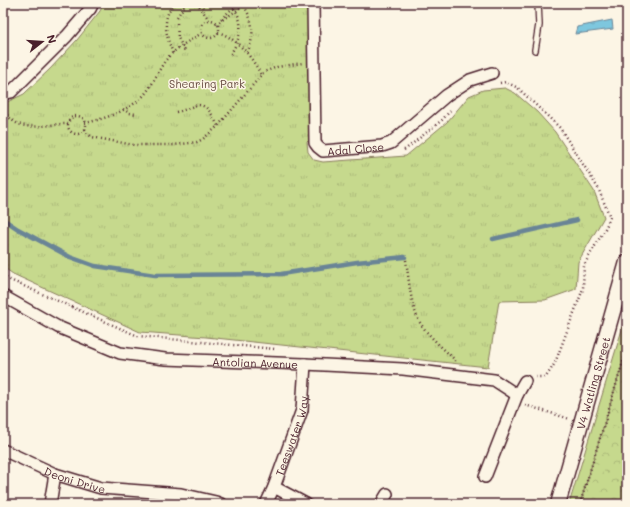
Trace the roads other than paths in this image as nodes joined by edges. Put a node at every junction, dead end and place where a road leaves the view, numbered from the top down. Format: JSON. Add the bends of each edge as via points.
{"nodes":[{"id":1,"x":93,"y":3,"type":"edge"},
{"id":2,"x":314,"y":3,"type":"edge"},
{"id":3,"x":538,"y":3,"type":"edge"},
{"id":4,"x":535,"y":50,"type":"dead end"},
{"id":5,"x":493,"y":78,"type":"road end"},
{"id":6,"x":3,"y":94,"type":"edge"},
{"id":7,"x":627,"y":262,"type":"edge"},
{"id":8,"x":3,"y":296,"type":"edge"},
{"id":9,"x":305,"y":364,"type":"junction"},
{"id":10,"x":529,"y":379,"type":"road end"},
{"id":11,"x":517,"y":395,"type":"junction"},
{"id":12,"x":3,"y":450,"type":"edge"},
{"id":13,"x":55,"y":474,"type":"junction"},
{"id":14,"x":485,"y":477,"type":"dead end"},
{"id":15,"x":274,"y":487,"type":"junction"},
{"id":16,"x":387,"y":494,"type":"dead end"},
{"id":17,"x":50,"y":504,"type":"edge"},
{"id":18,"x":221,"y":504,"type":"edge"},
{"id":19,"x":266,"y":504,"type":"edge"},
{"id":20,"x":306,"y":504,"type":"edge"},
{"id":21,"x":382,"y":504,"type":"edge"},
{"id":22,"x":558,"y":504,"type":"edge"}],
"edges":[{"from":1,"to":6,"type":"street","via":[[66,36],[11,92]]},
{"from":2,"to":5,"type":"street","name":"Adal Close","via":[[315,143],[323,151],[392,143],[447,95],[470,80]]},
{"from":3,"to":4,"type":"lane","via":[[539,25]]},
{"from":7,"to":22,"type":"street","name":"V4 Watling Street"},
{"from":8,"to":9,"type":"street","name":"Antolian Avenue","via":[[58,327],[120,353],[165,359]]},
{"from":9,"to":11,"type":"street","name":"Antolian Avenue","via":[[403,369],[494,380]]},
{"from":9,"to":15,"type":"street","name":"Teeswater Way","via":[[302,410]]},
{"from":10,"to":11,"type":"street"},
{"from":11,"to":14,"type":"street"},
{"from":12,"to":13,"type":"street","name":"Deoni Drive"},
{"from":13,"to":17,"type":"street"},
{"from":13,"to":18,"type":"street","name":"Deoni Drive","via":[[101,488],[181,494]]},
{"from":15,"to":19,"type":"street","name":"Teeswater Way"},
{"from":15,"to":20,"type":"street"},
{"from":16,"to":21,"type":"street"}]}
